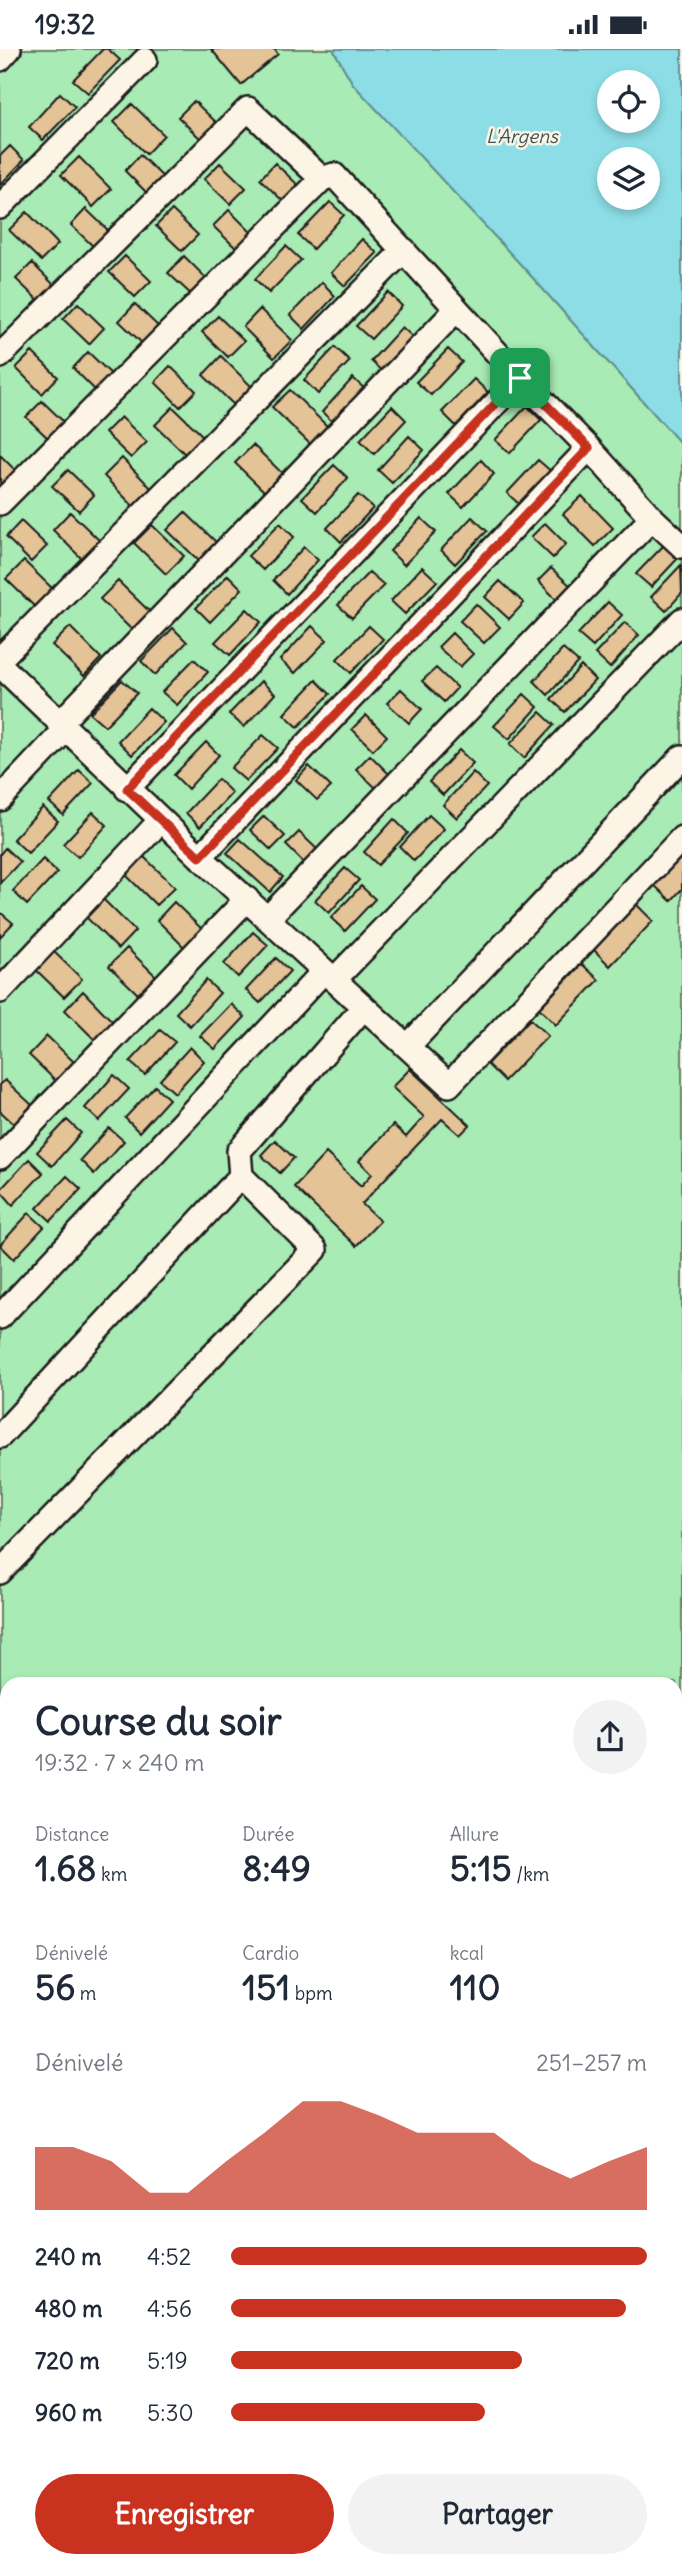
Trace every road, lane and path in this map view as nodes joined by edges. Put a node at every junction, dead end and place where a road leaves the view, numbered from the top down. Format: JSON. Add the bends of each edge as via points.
{"nodes":[{"id":1,"x":145,"y":60,"type":"dead end"},
{"id":2,"x":322,"y":179,"type":"junction"},
{"id":3,"x":0,"y":207,"type":"edge"},
{"id":4,"x":404,"y":250,"type":"junction"},
{"id":5,"x":457,"y":309,"type":"junction"},
{"id":6,"x":0,"y":356,"type":"edge"},
{"id":7,"x":520,"y":378,"type":"junction"},
{"id":8,"x":589,"y":448,"type":"junction"},
{"id":9,"x":0,"y":503,"type":"edge"},
{"id":10,"x":652,"y":518,"type":"junction"},
{"id":11,"x":682,"y":546,"type":"edge"},
{"id":12,"x":682,"y":620,"type":"edge"},
{"id":13,"x":0,"y":659,"type":"edge"},
{"id":14,"x":0,"y":665,"type":"edge"},
{"id":15,"x":62,"y":727,"type":"junction"},
{"id":16,"x":682,"y":757,"type":"edge"},
{"id":17,"x":127,"y":789,"type":"junction"},
{"id":18,"x":0,"y":799,"type":"edge"},
{"id":19,"x":161,"y":820,"type":"junction"},
{"id":20,"x":682,"y":838,"type":"edge"},
{"id":21,"x":200,"y":857,"type":"junction"},
{"id":22,"x":247,"y":899,"type":"junction"},
{"id":23,"x":268,"y":918,"type":"junction"},
{"id":24,"x":329,"y":975,"type":"junction"},
{"id":25,"x":0,"y":991,"type":"edge"},
{"id":26,"x":364,"y":1007,"type":"junction"},
{"id":27,"x":408,"y":1046,"type":"junction"},
{"id":28,"x":0,"y":1157,"type":"edge"},
{"id":29,"x":241,"y":1175,"type":"junction"},
{"id":30,"x":0,"y":1317,"type":"edge"},
{"id":31,"x":0,"y":1436,"type":"edge"},
{"id":32,"x":0,"y":1572,"type":"edge"}],
"edges":[{"from":1,"to":3,"type":"lane"},
{"from":2,"to":4,"type":"lane","via":[[334,175]]},
{"from":2,"to":6,"type":"lane","via":[[248,109]]},
{"from":2,"to":9,"type":"lane"},
{"from":4,"to":5,"type":"lane"},
{"from":4,"to":13,"type":"lane"},
{"from":5,"to":7,"type":"lane"},
{"from":5,"to":15,"type":"lane"},
{"from":7,"to":8,"type":"lane"},
{"from":7,"to":17,"type":"lane"},
{"from":8,"to":10,"type":"lane"},
{"from":8,"to":21,"type":"lane"},
{"from":10,"to":11,"type":"lane"},
{"from":10,"to":23,"type":"lane"},
{"from":12,"to":24,"type":"lane"},
{"from":14,"to":15,"type":"lane"},
{"from":15,"to":17,"type":"lane"},
{"from":15,"to":18,"type":"lane"},
{"from":16,"to":27,"type":"lane"},
{"from":17,"to":19,"type":"lane"},
{"from":19,"to":21,"type":"lane"},
{"from":19,"to":25,"type":"lane"},
{"from":20,"to":27,"type":"lane","via":[[449,1085]]},
{"from":21,"to":22,"type":"lane"},
{"from":22,"to":23,"type":"lane"},
{"from":22,"to":28,"type":"lane"},
{"from":23,"to":24,"type":"lane"},
{"from":24,"to":26,"type":"lane"},
{"from":24,"to":30,"type":"lane"},
{"from":26,"to":27,"type":"lane"},
{"from":26,"to":29,"type":"lane","via":[[239,1151]]},
{"from":29,"to":31,"type":"lane"},
{"from":29,"to":32,"type":"lane","via":[[315,1250]]}]}
